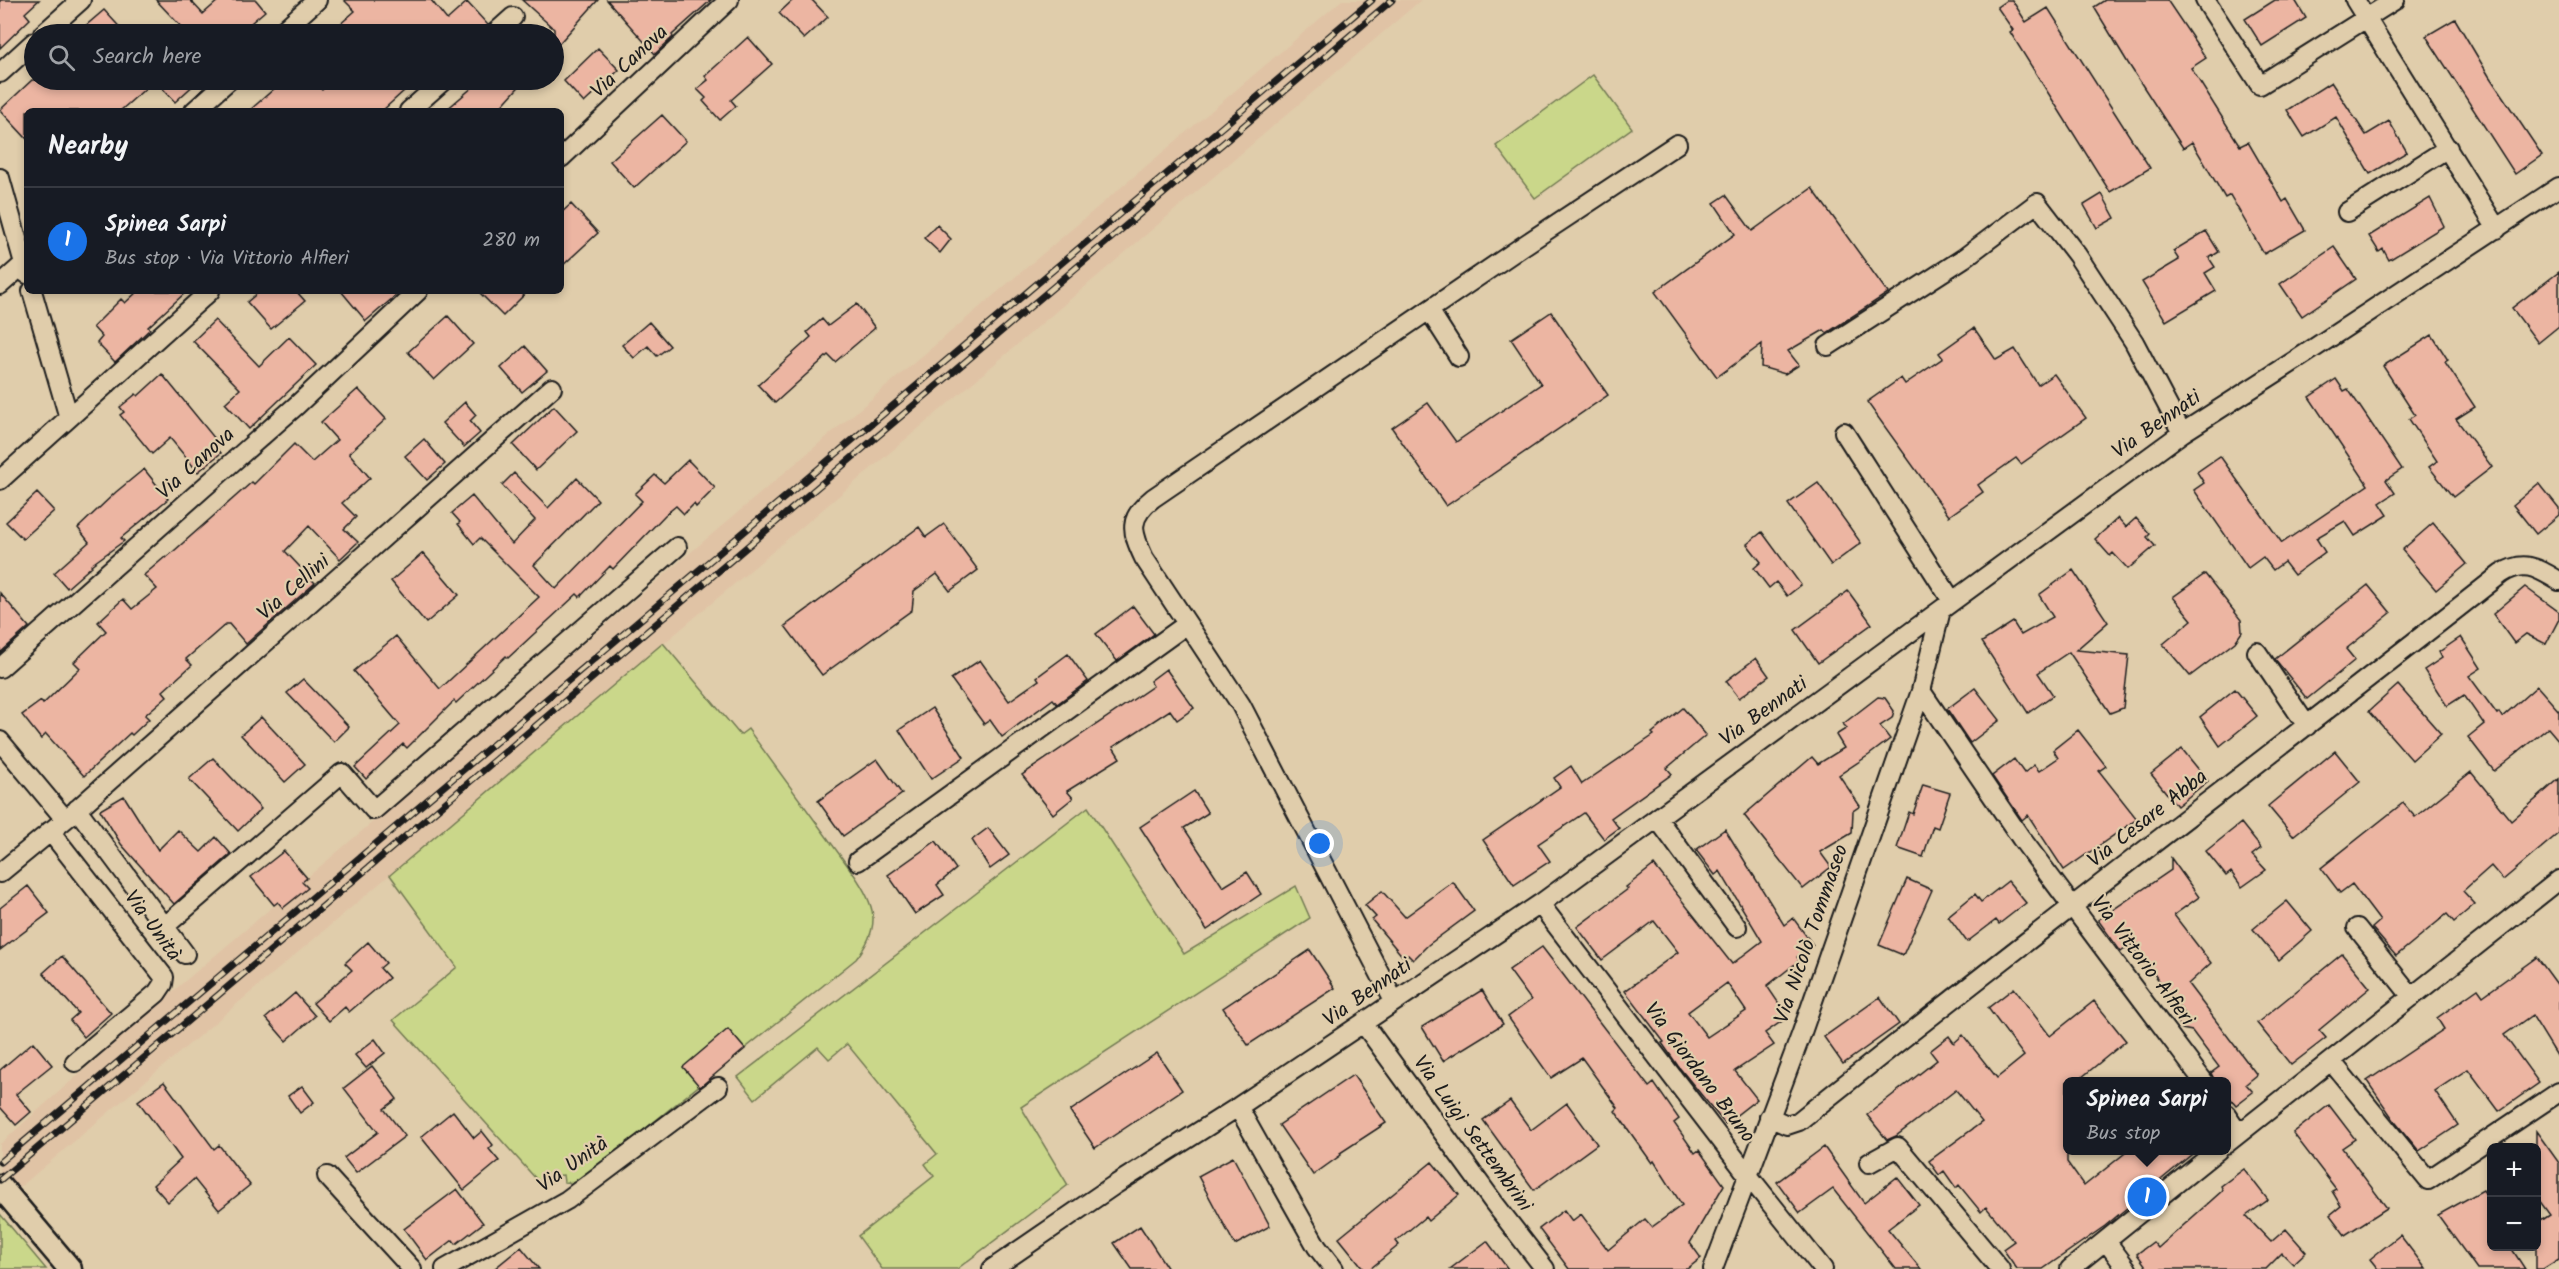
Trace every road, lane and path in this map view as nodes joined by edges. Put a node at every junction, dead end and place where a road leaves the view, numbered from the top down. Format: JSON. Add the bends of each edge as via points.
{"nodes":[{"id":1,"x":81,"y":0,"type":"edge"},
{"id":2,"x":317,"y":0,"type":"edge"},
{"id":3,"x":729,"y":0,"type":"edge"},
{"id":4,"x":2205,"y":0,"type":"edge"},
{"id":5,"x":2355,"y":0,"type":"edge"},
{"id":6,"x":2395,"y":0,"type":"edge"},
{"id":7,"x":513,"y":17,"type":"dead end"},
{"id":8,"x":2367,"y":18,"type":"junction"},
{"id":9,"x":53,"y":24,"type":"edge"},
{"id":10,"x":290,"y":24,"type":"edge"},
{"id":11,"x":505,"y":24,"type":"edge"},
{"id":12,"x":24,"y":51,"type":"edge"},
{"id":13,"x":0,"y":73,"type":"edge"},
{"id":14,"x":218,"y":90,"type":"edge"},
{"id":15,"x":433,"y":90,"type":"edge"},
{"id":16,"x":197,"y":108,"type":"edge"},
{"id":17,"x":412,"y":108,"type":"edge"},
{"id":18,"x":1677,"y":144,"type":"dead end"},
{"id":19,"x":2448,"y":148,"type":"junction"},
{"id":20,"x":564,"y":155,"type":"edge"},
{"id":21,"x":0,"y":178,"type":"edge"},
{"id":22,"x":2559,"y":187,"type":"edge"},
{"id":23,"x":2347,"y":212,"type":"dead end"},
{"id":24,"x":2497,"y":229,"type":"junction"},
{"id":25,"x":24,"y":259,"type":"edge"},
{"id":26,"x":24,"y":267,"type":"edge"},
{"id":27,"x":0,"y":285,"type":"edge"},
{"id":28,"x":33,"y":294,"type":"edge"},
{"id":29,"x":207,"y":294,"type":"edge"},
{"id":30,"x":415,"y":294,"type":"edge"},
{"id":31,"x":1429,"y":310,"type":"junction"},
{"id":32,"x":1828,"y":346,"type":"dead end"},
{"id":33,"x":1459,"y":357,"type":"dead end"},
{"id":34,"x":552,"y":388,"type":"dead end"},
{"id":35,"x":69,"y":418,"type":"junction"},
{"id":36,"x":1844,"y":432,"type":"dead end"},
{"id":37,"x":2182,"y":433,"type":"junction"},
{"id":38,"x":0,"y":480,"type":"edge"},
{"id":39,"x":677,"y":546,"type":"dead end"},
{"id":40,"x":2559,"y":581,"type":"edge"},
{"id":41,"x":1946,"y":605,"type":"junction"},
{"id":42,"x":1187,"y":624,"type":"junction"},
{"id":43,"x":2257,"y":652,"type":"dead end"},
{"id":44,"x":0,"y":668,"type":"edge"},
{"id":45,"x":1921,"y":691,"type":"junction"},
{"id":46,"x":2307,"y":726,"type":"junction"},
{"id":47,"x":0,"y":741,"type":"edge"},
{"id":48,"x":71,"y":814,"type":"junction"},
{"id":49,"x":1657,"y":818,"type":"junction"},
{"id":50,"x":50,"y":831,"type":"junction"},
{"id":51,"x":858,"y":861,"type":"dead end"},
{"id":52,"x":0,"y":873,"type":"edge"},
{"id":53,"x":2556,"y":888,"type":"edge"},
{"id":54,"x":1540,"y":904,"type":"junction"},
{"id":55,"x":2073,"y":905,"type":"junction"},
{"id":56,"x":164,"y":927,"type":"junction"},
{"id":57,"x":1737,"y":927,"type":"dead end"},
{"id":58,"x":2357,"y":928,"type":"dead end"},
{"id":59,"x":185,"y":954,"type":"dead end"},
{"id":60,"x":2412,"y":997,"type":"junction"},
{"id":61,"x":1394,"y":1001,"type":"junction"},
{"id":62,"x":1364,"y":1024,"type":"junction"},
{"id":63,"x":2331,"y":1061,"type":"junction"},
{"id":64,"x":75,"y":1062,"type":"dead end"},
{"id":65,"x":2200,"y":1077,"type":"edge"},
{"id":66,"x":718,"y":1087,"type":"dead end"},
{"id":67,"x":2559,"y":1092,"type":"edge"},
{"id":68,"x":1238,"y":1107,"type":"junction"},
{"id":69,"x":1769,"y":1116,"type":"junction"},
{"id":70,"x":2233,"y":1138,"type":"edge"},
{"id":71,"x":2212,"y":1155,"type":"edge"},
{"id":72,"x":1869,"y":1163,"type":"dead end"},
{"id":73,"x":1747,"y":1174,"type":"junction"},
{"id":74,"x":327,"y":1176,"type":"dead end"},
{"id":75,"x":0,"y":1186,"type":"edge"},
{"id":76,"x":2106,"y":1241,"type":"junction"},
{"id":77,"x":996,"y":1268,"type":"edge"},
{"id":78,"x":70,"y":1269,"type":"edge"},
{"id":79,"x":412,"y":1269,"type":"edge"},
{"id":80,"x":445,"y":1269,"type":"edge"},
{"id":81,"x":1334,"y":1269,"type":"edge"},
{"id":82,"x":1545,"y":1269,"type":"edge"},
{"id":83,"x":1713,"y":1269,"type":"edge"},
{"id":84,"x":1823,"y":1269,"type":"edge"},
{"id":85,"x":2000,"y":1269,"type":"edge"},
{"id":86,"x":2070,"y":1269,"type":"edge"},
{"id":87,"x":2127,"y":1269,"type":"edge"}],
"edges":[{"from":1,"to":9,"type":"street"},
{"from":2,"to":10,"type":"street"},
{"from":3,"to":20,"type":"street","name":"Via Canova"},
{"from":4,"to":8,"type":"street","via":[[2260,85]]},
{"from":5,"to":8,"type":"street"},
{"from":6,"to":8,"type":"street"},
{"from":7,"to":11,"type":"street"},
{"from":8,"to":19,"type":"street"},
{"from":12,"to":13,"type":"street"},
{"from":14,"to":16,"type":"street"},
{"from":15,"to":17,"type":"street"},
{"from":18,"to":31,"type":"street"},
{"from":19,"to":23,"type":"street"},
{"from":19,"to":24,"type":"street"},
{"from":21,"to":25,"type":"street"},
{"from":22,"to":24,"type":"street","name":"Via Bennati"},
{"from":24,"to":37,"type":"street","name":"Via Bennati"},
{"from":26,"to":27,"type":"street"},
{"from":28,"to":35,"type":"street"},
{"from":29,"to":35,"type":"street"},
{"from":30,"to":44,"type":"street","name":"Via Canova","via":[[297,405]]},
{"from":31,"to":33,"type":"street"},
{"from":31,"to":42,"type":"street","via":[[1139,510],[1133,527],[1135,539]]},
{"from":32,"to":37,"type":"street","via":[[1964,258],[2037,203],[2077,255],[2134,342]]},
{"from":34,"to":48,"type":"street","name":"Via Cellini"},
{"from":35,"to":38,"type":"street"},
{"from":36,"to":41,"type":"street"},
{"from":37,"to":41,"type":"street","name":"Via Bennati"},
{"from":39,"to":56,"type":"street","via":[[374,810],[342,773]]},
{"from":40,"to":46,"type":"street","name":"Via Cesare Abba","via":[[2540,570],[2512,567]]},
{"from":41,"to":45,"type":"street","name":"Via Nicolò Tommaseo"},
{"from":41,"to":49,"type":"street","name":"Via Bennati"},
{"from":42,"to":51,"type":"street"},
{"from":42,"to":61,"type":"street","via":[[1241,705]]},
{"from":43,"to":46,"type":"street"},
{"from":45,"to":55,"type":"street","name":"Via Vittorio Alfieri","via":[[2021,838]]},
{"from":45,"to":69,"type":"street","name":"Via Nicolò Tommaseo"},
{"from":46,"to":55,"type":"street","name":"Via Cesare Abba"},
{"from":47,"to":48,"type":"street","name":"Via Unità"},
{"from":48,"to":50,"type":"street","name":"Via Cellini"},
{"from":48,"to":56,"type":"street","name":"Via Unità"},
{"from":49,"to":54,"type":"street","name":"Via Bennati"},
{"from":49,"to":57,"type":"street"},
{"from":50,"to":52,"type":"street","name":"Via Cellini"},
{"from":50,"to":64,"type":"street","name":"Via Unità","via":[[164,977],[157,993]]},
{"from":53,"to":60,"type":"street"},
{"from":54,"to":61,"type":"street","name":"Via Bennati"},
{"from":54,"to":73,"type":"street","name":"Via Giordano Bruno"},
{"from":55,"to":65,"type":"street","name":"Via Vittorio Alfieri"},
{"from":55,"to":69,"type":"street","name":"Via Cesare Abba","via":[[1799,1121],[1788,1125]]},
{"from":56,"to":59,"type":"street","name":"Via Unità"},
{"from":58,"to":60,"type":"street"},
{"from":60,"to":63,"type":"street"},
{"from":61,"to":62,"type":"street","name":"Via Bennati"},
{"from":62,"to":68,"type":"street","name":"Via Bennati"},
{"from":62,"to":82,"type":"street","name":"Via Luigi Settembrini"},
{"from":63,"to":67,"type":"street","via":[[2428,1180]]},
{"from":63,"to":70,"type":"street"},
{"from":66,"to":80,"type":"street","name":"Via Unità","via":[[567,1200]]},
{"from":68,"to":77,"type":"street","name":"Via Bennati","via":[[1113,1186]]},
{"from":68,"to":81,"type":"street","via":[[1317,1247]]},
{"from":69,"to":73,"type":"street","name":"Via Nicolò Tommaseo"},
{"from":71,"to":76,"type":"street"},
{"from":72,"to":85,"type":"street","via":[[1898,1147]]},
{"from":73,"to":83,"type":"street","name":"Via Nicolò Tommaseo"},
{"from":73,"to":84,"type":"street","name":"Via Giordano Bruno"},
{"from":74,"to":79,"type":"street"},
{"from":75,"to":78,"type":"street"},
{"from":76,"to":86,"type":"street"},
{"from":76,"to":87,"type":"street"}]}
